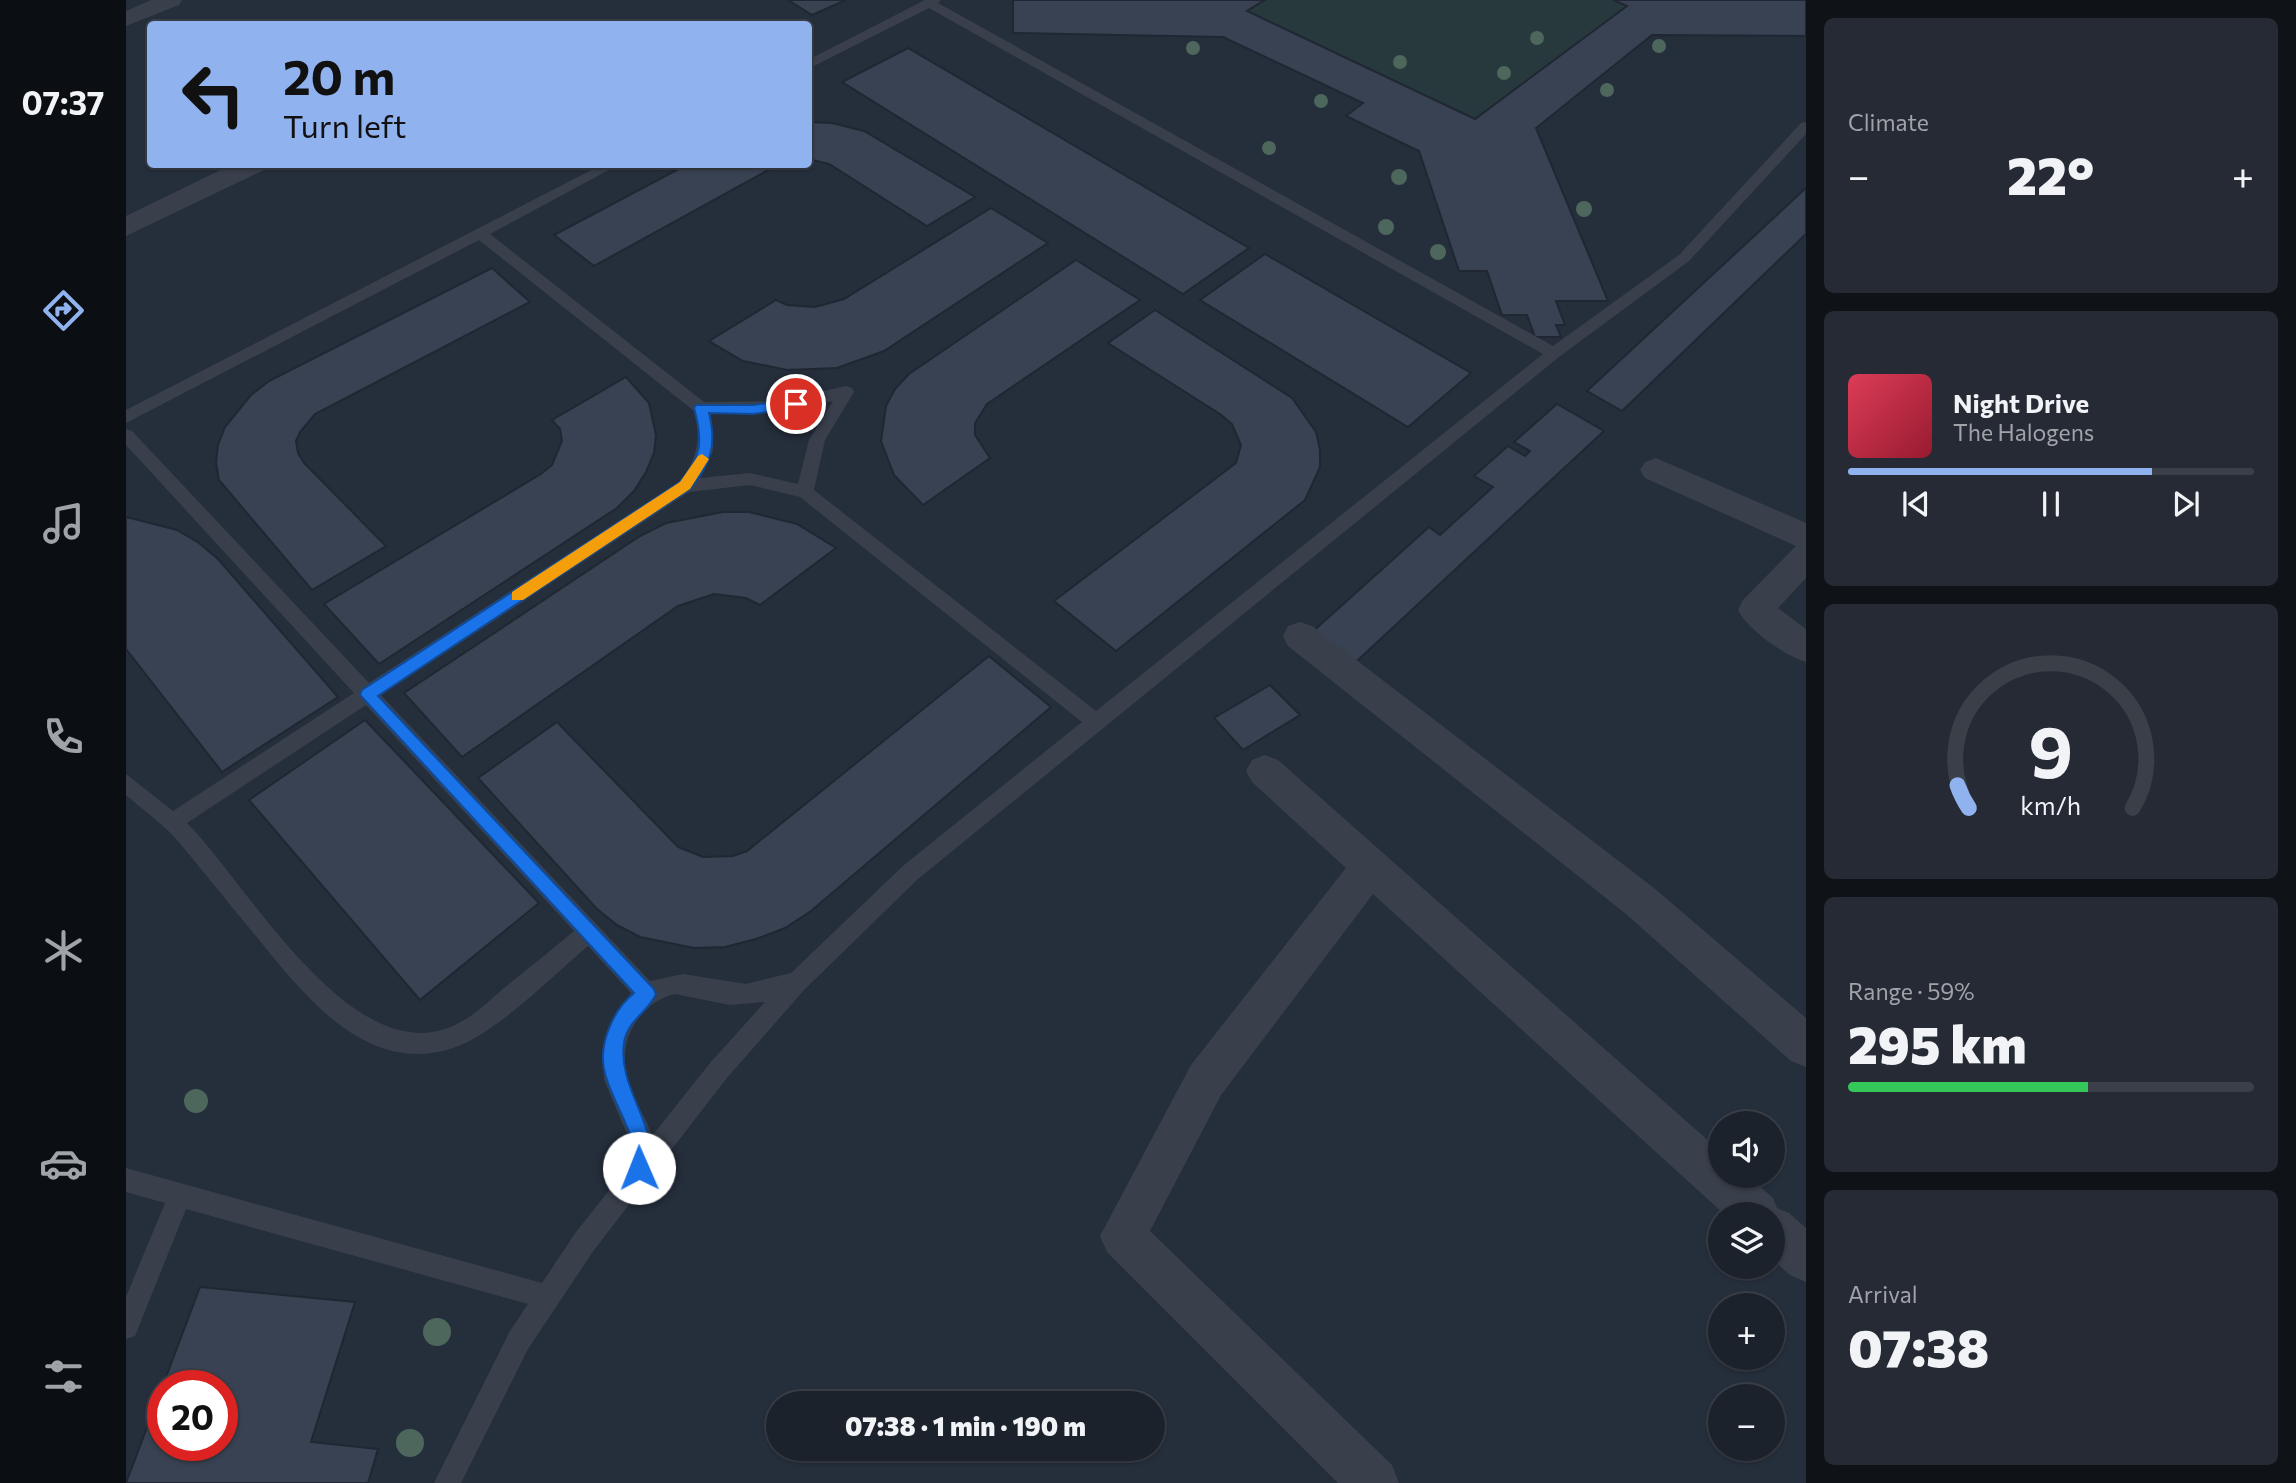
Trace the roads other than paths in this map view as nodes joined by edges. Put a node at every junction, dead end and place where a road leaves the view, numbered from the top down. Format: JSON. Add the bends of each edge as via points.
{"nodes":[{"id":1,"x":171,"y":0,"type":"edge"},
{"id":2,"x":932,"y":1,"type":"edge"},
{"id":3,"x":126,"y":19,"type":"edge"},
{"id":4,"x":812,"y":63,"type":"edge"},
{"id":5,"x":1806,"y":125,"type":"edge"},
{"id":6,"x":247,"y":168,"type":"edge"},
{"id":7,"x":606,"y":168,"type":"edge"},
{"id":8,"x":126,"y":227,"type":"edge"},
{"id":9,"x":480,"y":233,"type":"junction"},
{"id":10,"x":1554,"y":353,"type":"junction"},
{"id":11,"x":701,"y":408,"type":"junction"},
{"id":12,"x":126,"y":416,"type":"edge"},
{"id":13,"x":126,"y":435,"type":"edge"},
{"id":14,"x":1656,"y":470,"type":"dead end"},
{"id":15,"x":685,"y":486,"type":"junction"},
{"id":16,"x":805,"y":492,"type":"junction"},
{"id":17,"x":1806,"y":537,"type":"edge"},
{"id":18,"x":1806,"y":556,"type":"edge"},
{"id":19,"x":1300,"y":636,"type":"dead end"},
{"id":20,"x":1806,"y":648,"type":"edge"},
{"id":21,"x":367,"y":695,"type":"junction"},
{"id":22,"x":1097,"y":723,"type":"junction"},
{"id":23,"x":1265,"y":771,"type":"dead end"},
{"id":24,"x":126,"y":783,"type":"edge"},
{"id":25,"x":172,"y":822,"type":"junction"},
{"id":26,"x":1371,"y":866,"type":"junction"},
{"id":27,"x":589,"y":932,"type":"junction"},
{"id":28,"x":797,"y":982,"type":"junction"},
{"id":29,"x":647,"y":994,"type":"junction"},
{"id":30,"x":1806,"y":1046,"type":"edge"},
{"id":31,"x":639,"y":1168,"type":"junction"},
{"id":32,"x":126,"y":1180,"type":"edge"},
{"id":33,"x":180,"y":1195,"type":"junction"},
{"id":34,"x":1744,"y":1202,"type":"edge"},
{"id":35,"x":1785,"y":1239,"type":"edge"},
{"id":36,"x":1806,"y":1259,"type":"edge"},
{"id":37,"x":548,"y":1297,"type":"junction"},
{"id":38,"x":126,"y":1327,"type":"edge"},
{"id":39,"x":447,"y":1483,"type":"edge"},
{"id":40,"x":1374,"y":1483,"type":"edge"}],
"edges":[{"from":1,"to":3,"type":"street"},
{"from":2,"to":4,"type":"lane"},
{"from":2,"to":10,"type":"lane"},
{"from":5,"to":10,"type":"lane","via":[[1684,258]]},
{"from":6,"to":8,"type":"street"},
{"from":7,"to":9,"type":"lane"},
{"from":9,"to":11,"type":"lane"},
{"from":9,"to":12,"type":"lane"},
{"from":10,"to":22,"type":"lane"},
{"from":11,"to":15,"type":"lane","via":[[708,435],[706,449]]},
{"from":11,"to":16,"type":"lane","via":[[779,407],[846,392],[817,440]]},
{"from":13,"to":21,"type":"lane"},
{"from":14,"to":17,"type":"street"},
{"from":15,"to":16,"type":"lane","via":[[750,479]]},
{"from":15,"to":21,"type":"lane"},
{"from":16,"to":22,"type":"lane"},
{"from":18,"to":20,"type":"street","via":[[1755,610]]},
{"from":19,"to":30,"type":"street","via":[[1640,901]]},
{"from":21,"to":25,"type":"lane"},
{"from":21,"to":27,"type":"lane"},
{"from":22,"to":28,"type":"lane","via":[[911,872]]},
{"from":23,"to":26,"type":"street"},
{"from":24,"to":25,"type":"lane"},
{"from":25,"to":27,"type":"lane","via":[[316,993],[341,1017],[372,1035],[400,1043],[434,1043],[473,1027]]},
{"from":26,"to":34,"type":"street"},
{"from":26,"to":40,"type":"street","via":[[1206,1080],[1123,1236]]},
{"from":27,"to":29,"type":"lane"},
{"from":28,"to":29,"type":"lane","via":[[763,993],[737,995],[677,984]]},
{"from":28,"to":31,"type":"lane"},
{"from":29,"to":31,"type":"lane","via":[[633,1005],[614,1043],[614,1073],[642,1141]]},
{"from":31,"to":37,"type":"lane"},
{"from":32,"to":33,"type":"lane"},
{"from":33,"to":37,"type":"lane"},
{"from":33,"to":38,"type":"lane"},
{"from":35,"to":36,"type":"street"},
{"from":37,"to":39,"type":"lane","via":[[519,1340]]}]}
